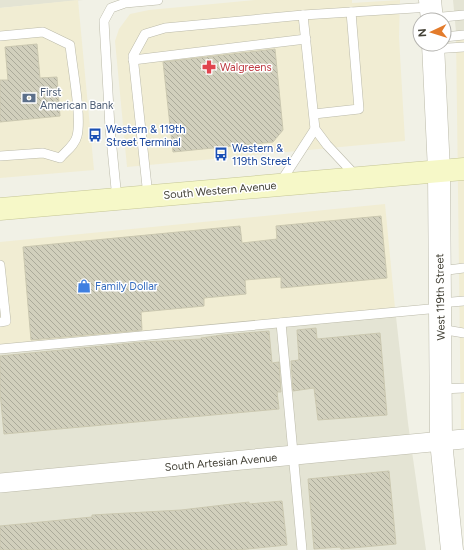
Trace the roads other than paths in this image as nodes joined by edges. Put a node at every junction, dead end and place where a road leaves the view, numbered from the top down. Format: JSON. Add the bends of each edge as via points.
{"nodes":[{"id":1,"x":158,"y":0,"type":"edge"},
{"id":2,"x":431,"y":11,"type":"edge"},
{"id":3,"x":351,"y":12,"type":"junction"},
{"id":4,"x":304,"y":15,"type":"junction"},
{"id":5,"x":464,"y":15,"type":"edge"},
{"id":6,"x":464,"y":35,"type":"edge"},
{"id":7,"x":0,"y":36,"type":"edge"},
{"id":8,"x":306,"y":39,"type":"junction"},
{"id":9,"x":452,"y":39,"type":"edge"},
{"id":10,"x":452,"y":46,"type":"edge"},
{"id":11,"x":464,"y":48,"type":"edge"},
{"id":12,"x":437,"y":52,"type":"edge"},
{"id":13,"x":133,"y":60,"type":"junction"},
{"id":14,"x":314,"y":114,"type":"junction"},
{"id":15,"x":315,"y":129,"type":"junction"},
{"id":16,"x":0,"y":156,"type":"edge"},
{"id":17,"x":464,"y":169,"type":"edge"},
{"id":18,"x":439,"y":171,"type":"junction"},
{"id":19,"x":358,"y":178,"type":"junction"},
{"id":20,"x":280,"y":185,"type":"junction"},
{"id":21,"x":148,"y":196,"type":"junction"},
{"id":22,"x":117,"y":198,"type":"junction"},
{"id":23,"x":0,"y":209,"type":"edge"},
{"id":24,"x":464,"y":268,"type":"edge"},
{"id":25,"x":0,"y":270,"type":"edge"},
{"id":26,"x":440,"y":271,"type":"junction"},
{"id":27,"x":464,"y":301,"type":"edge"},
{"id":28,"x":440,"y":313,"type":"junction"},
{"id":29,"x":0,"y":322,"type":"edge"},
{"id":30,"x":281,"y":323,"type":"junction"},
{"id":31,"x":464,"y":333,"type":"edge"},
{"id":32,"x":0,"y":349,"type":"edge"},
{"id":33,"x":464,"y":388,"type":"edge"},
{"id":34,"x":441,"y":389,"type":"junction"},
{"id":35,"x":464,"y":439,"type":"edge"},
{"id":36,"x":442,"y":441,"type":"junction"},
{"id":37,"x":293,"y":455,"type":"junction"},
{"id":38,"x":0,"y":483,"type":"edge"},
{"id":39,"x":302,"y":550,"type":"edge"},
{"id":40,"x":452,"y":550,"type":"edge"}],
"edges":[{"from":1,"to":22,"type":"lane","via":[[125,3],[111,8],[104,22]]},
{"from":2,"to":3,"type":"lane"},
{"from":2,"to":5,"type":"lane"},
{"from":3,"to":4,"type":"lane"},
{"from":3,"to":14,"type":"lane","via":[[359,109]]},
{"from":4,"to":8,"type":"lane"},
{"from":4,"to":13,"type":"lane","via":[[165,28],[145,34],[132,56]]},
{"from":6,"to":9,"type":"lane"},
{"from":7,"to":16,"type":"lane","via":[[43,32],[70,45],[78,120],[77,136],[60,158],[43,153]]},
{"from":8,"to":13,"type":"lane"},
{"from":8,"to":14,"type":"lane"},
{"from":10,"to":11,"type":"lane"},
{"from":12,"to":18,"type":"street","name":"West 119th Street"},
{"from":13,"to":21,"type":"lane"},
{"from":14,"to":15,"type":"lane"},
{"from":15,"to":19,"type":"lane"},
{"from":15,"to":20,"type":"lane"},
{"from":17,"to":18,"type":"main road","name":"South Western Avenue"},
{"from":18,"to":19,"type":"main road","name":"South Western Avenue"},
{"from":18,"to":26,"type":"street","name":"West 119th Street"},
{"from":19,"to":20,"type":"main road","name":"South Western Avenue"},
{"from":20,"to":21,"type":"main road","name":"South Western Avenue"},
{"from":21,"to":22,"type":"main road","name":"South Western Avenue"},
{"from":22,"to":23,"type":"main road","name":"South Western Avenue"},
{"from":24,"to":26,"type":"lane"},
{"from":25,"to":29,"type":"lane","via":[[6,321]]},
{"from":26,"to":28,"type":"street","name":"West 119th Street"},
{"from":27,"to":28,"type":"lane"},
{"from":28,"to":30,"type":"lane"},
{"from":28,"to":31,"type":"lane"},
{"from":28,"to":34,"type":"street","name":"West 119th Street"},
{"from":30,"to":32,"type":"lane"},
{"from":30,"to":37,"type":"lane"},
{"from":33,"to":34,"type":"lane"},
{"from":34,"to":36,"type":"street","name":"West 119th Street"},
{"from":35,"to":36,"type":"street","name":"South Artesian Avenue"},
{"from":36,"to":37,"type":"street","name":"South Artesian Avenue"},
{"from":36,"to":40,"type":"street","name":"West 119th Street"},
{"from":37,"to":38,"type":"street","name":"South Artesian Avenue"},
{"from":37,"to":39,"type":"lane"}]}
